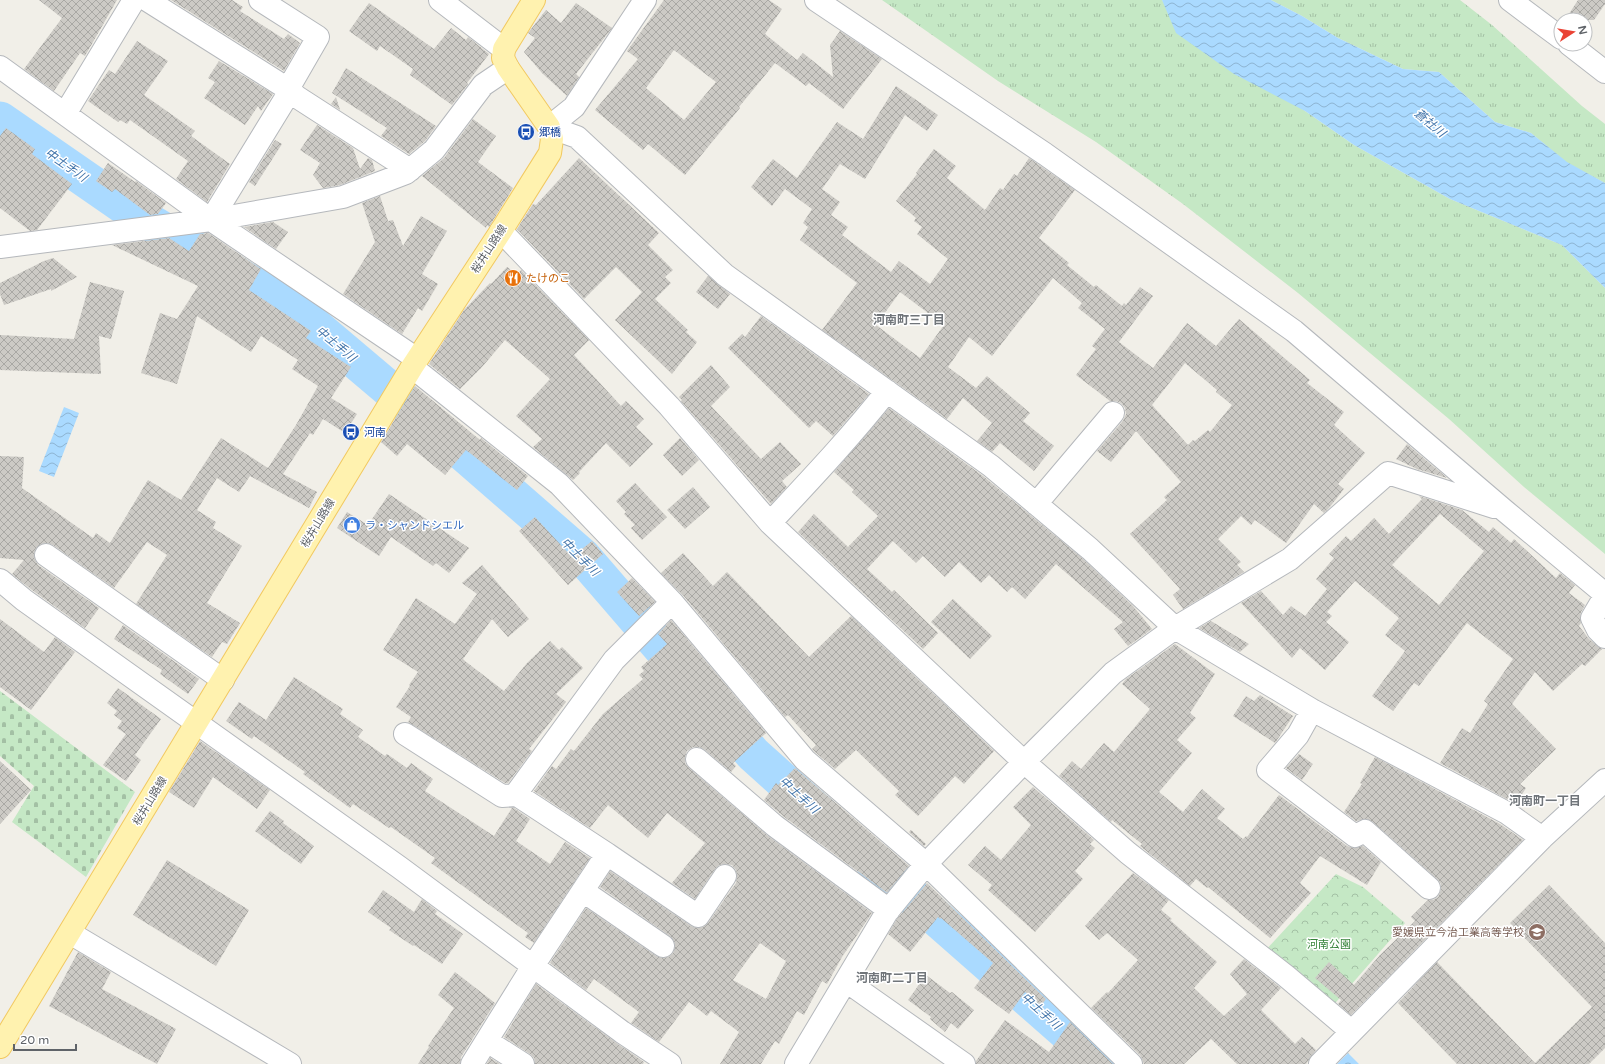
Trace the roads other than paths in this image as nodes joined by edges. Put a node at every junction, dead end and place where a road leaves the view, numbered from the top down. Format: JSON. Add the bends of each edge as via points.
{"nodes":[{"id":1,"x":260,"y":0,"type":"edge"},
{"id":2,"x":440,"y":0,"type":"edge"},
{"id":3,"x":534,"y":0,"type":"edge"},
{"id":4,"x":645,"y":0,"type":"edge"},
{"id":5,"x":816,"y":0,"type":"edge"},
{"id":6,"x":1510,"y":0,"type":"edge"},
{"id":7,"x":136,"y":1,"type":"edge"},
{"id":8,"x":1553,"y":32,"type":"edge"},
{"id":9,"x":1579,"y":52,"type":"edge"},
{"id":10,"x":506,"y":58,"type":"junction"},
{"id":11,"x":0,"y":67,"type":"edge"},
{"id":12,"x":1605,"y":72,"type":"edge"},
{"id":13,"x":289,"y":90,"type":"junction"},
{"id":14,"x":65,"y":114,"type":"junction"},
{"id":15,"x":549,"y":128,"type":"junction"},
{"id":16,"x":410,"y":170,"type":"junction"},
{"id":17,"x":211,"y":220,"type":"junction"},
{"id":18,"x":501,"y":231,"type":"junction"},
{"id":19,"x":0,"y":247,"type":"edge"},
{"id":20,"x":415,"y":363,"type":"junction"},
{"id":21,"x":887,"y":391,"type":"junction"},
{"id":22,"x":1113,"y":412,"type":"dead end"},
{"id":23,"x":1036,"y":504,"type":"junction"},
{"id":24,"x":1504,"y":511,"type":"junction"},
{"id":25,"x":770,"y":523,"type":"junction"},
{"id":26,"x":46,"y":555,"type":"dead end"},
{"id":27,"x":0,"y":580,"type":"edge"},
{"id":28,"x":1605,"y":595,"type":"edge"},
{"id":29,"x":672,"y":602,"type":"junction"},
{"id":30,"x":1175,"y":628,"type":"junction"},
{"id":31,"x":1605,"y":637,"type":"edge"},
{"id":32,"x":223,"y":680,"type":"junction"},
{"id":33,"x":1312,"y":710,"type":"junction"},
{"id":34,"x":197,"y":724,"type":"junction"},
{"id":35,"x":404,"y":734,"type":"dead end"},
{"id":36,"x":697,"y":759,"type":"dead end"},
{"id":37,"x":1024,"y":762,"type":"junction"},
{"id":38,"x":1605,"y":780,"type":"edge"},
{"id":39,"x":515,"y":795,"type":"junction"},
{"id":40,"x":1542,"y":838,"type":"junction"},
{"id":41,"x":607,"y":854,"type":"junction"},
{"id":42,"x":926,"y":864,"type":"junction"},
{"id":43,"x":725,"y":876,"type":"dead end"},
{"id":44,"x":1429,"y":888,"type":"dead end"},
{"id":45,"x":583,"y":891,"type":"junction"},
{"id":46,"x":889,"y":910,"type":"junction"},
{"id":47,"x":70,"y":933,"type":"junction"},
{"id":48,"x":663,"y":946,"type":"dead end"},
{"id":49,"x":533,"y":966,"type":"junction"},
{"id":50,"x":846,"y":981,"type":"junction"},
{"id":51,"x":1350,"y":1031,"type":"junction"},
{"id":52,"x":3,"y":1035,"type":"edge"},
{"id":53,"x":487,"y":1041,"type":"junction"},
{"id":54,"x":290,"y":1064,"type":"edge"},
{"id":55,"x":472,"y":1064,"type":"edge"},
{"id":56,"x":522,"y":1064,"type":"edge"},
{"id":57,"x":670,"y":1064,"type":"edge"},
{"id":58,"x":796,"y":1064,"type":"edge"},
{"id":59,"x":964,"y":1064,"type":"edge"},
{"id":60,"x":1131,"y":1064,"type":"edge"},
{"id":61,"x":1320,"y":1064,"type":"edge"}],
"edges":[{"from":1,"to":13,"type":"street","via":[[318,37]]},
{"from":2,"to":10,"type":"street"},
{"from":3,"to":10,"type":"main road"},
{"from":4,"to":15,"type":"street","via":[[574,107]]},
{"from":5,"to":24,"type":"street","via":[[1046,154],[1294,330]]},
{"from":6,"to":8,"type":"street"},
{"from":7,"to":13,"type":"street"},
{"from":7,"to":14,"type":"street"},
{"from":9,"to":12,"type":"street"},
{"from":10,"to":15,"type":"main road","name":"桜井山路線"},
{"from":10,"to":16,"type":"street","via":[[434,150]]},
{"from":11,"to":14,"type":"street"},
{"from":13,"to":16,"type":"street"},
{"from":13,"to":17,"type":"street"},
{"from":14,"to":17,"type":"street"},
{"from":15,"to":18,"type":"main road","name":"桜井山路線","via":[[552,140],[550,153]]},
{"from":15,"to":21,"type":"street","via":[[577,137],[725,274]]},
{"from":16,"to":17,"type":"street","via":[[344,197]]},
{"from":17,"to":19,"type":"street"},
{"from":17,"to":20,"type":"street"},
{"from":18,"to":20,"type":"main road","name":"桜井山路線"},
{"from":18,"to":25,"type":"street","via":[[669,406]]},
{"from":20,"to":29,"type":"street","via":[[559,484]]},
{"from":20,"to":32,"type":"main road","name":"桜井山路線"},
{"from":21,"to":23,"type":"street","via":[[991,466]]},
{"from":21,"to":25,"type":"street","via":[[826,464]]},
{"from":22,"to":23,"type":"street"},
{"from":23,"to":30,"type":"street","via":[[1090,549]]},
{"from":24,"to":28,"type":"street"},
{"from":24,"to":30,"type":"street","via":[[1388,473],[1290,560]]},
{"from":25,"to":37,"type":"street"},
{"from":26,"to":32,"type":"street"},
{"from":27,"to":34,"type":"street"},
{"from":28,"to":31,"type":"street","via":[[1592,618]]},
{"from":29,"to":39,"type":"street","via":[[614,660]]},
{"from":29,"to":42,"type":"street","via":[[805,760]]},
{"from":30,"to":33,"type":"street"},
{"from":30,"to":37,"type":"street","via":[[1113,673]]},
{"from":32,"to":34,"type":"main road","name":"桜井山路線"},
{"from":33,"to":40,"type":"street","via":[[1508,813]]},
{"from":33,"to":44,"type":"street","via":[[1298,735],[1268,770],[1355,836],[1365,831]]},
{"from":34,"to":47,"type":"main road","name":"桜井山路線"},
{"from":34,"to":49,"type":"street","via":[[399,867]]},
{"from":35,"to":39,"type":"street","via":[[502,796]]},
{"from":36,"to":46,"type":"street","via":[[775,826]]},
{"from":37,"to":42,"type":"street"},
{"from":37,"to":51,"type":"street","via":[[1128,853],[1286,976]]},
{"from":38,"to":40,"type":"street"},
{"from":39,"to":41,"type":"street"},
{"from":40,"to":51,"type":"street"},
{"from":41,"to":43,"type":"street","via":[[698,916]]},
{"from":41,"to":45,"type":"street"},
{"from":42,"to":46,"type":"street"},
{"from":42,"to":60,"type":"street"},
{"from":45,"to":48,"type":"street"},
{"from":45,"to":49,"type":"street"},
{"from":46,"to":50,"type":"street"},
{"from":47,"to":52,"type":"main road","name":"桜井山路線"},
{"from":47,"to":54,"type":"street"},
{"from":49,"to":53,"type":"street"},
{"from":49,"to":57,"type":"street"},
{"from":50,"to":58,"type":"street"},
{"from":50,"to":59,"type":"street"},
{"from":51,"to":61,"type":"street"},
{"from":53,"to":55,"type":"street"},
{"from":53,"to":56,"type":"street"}]}
